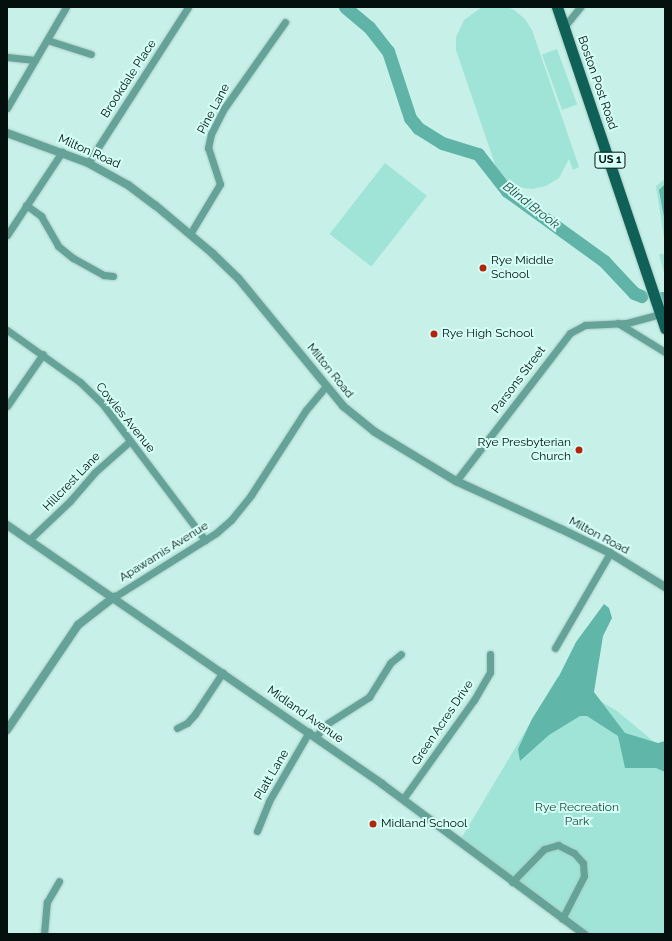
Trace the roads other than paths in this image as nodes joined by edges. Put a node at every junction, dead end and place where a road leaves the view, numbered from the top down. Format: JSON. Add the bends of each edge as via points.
{"nodes":[{"id":1,"x":66,"y":7,"type":"edge"},
{"id":2,"x":188,"y":7,"type":"edge"},
{"id":3,"x":557,"y":7,"type":"edge"},
{"id":4,"x":580,"y":7,"type":"edge"},
{"id":5,"x":285,"y":22,"type":"dead end"},
{"id":6,"x":564,"y":27,"type":"junction"},
{"id":7,"x":47,"y":40,"type":"junction"},
{"id":8,"x":91,"y":54,"type":"dead end"},
{"id":9,"x":7,"y":57,"type":"edge"},
{"id":10,"x":35,"y":60,"type":"junction"},
{"id":11,"x":7,"y":108,"type":"edge"},
{"id":12,"x":7,"y":133,"type":"edge"},
{"id":13,"x":62,"y":152,"type":"junction"},
{"id":14,"x":88,"y":163,"type":"junction"},
{"id":15,"x":26,"y":205,"type":"junction"},
{"id":16,"x":190,"y":234,"type":"junction"},
{"id":17,"x":7,"y":235,"type":"edge"},
{"id":18,"x":113,"y":276,"type":"dead end"},
{"id":19,"x":660,"y":314,"type":"junction"},
{"id":20,"x":618,"y":323,"type":"junction"},
{"id":21,"x":665,"y":328,"type":"edge"},
{"id":22,"x":7,"y":330,"type":"edge"},
{"id":23,"x":664,"y":351,"type":"edge"},
{"id":24,"x":43,"y":354,"type":"junction"},
{"id":25,"x":326,"y":386,"type":"junction"},
{"id":26,"x":7,"y":406,"type":"edge"},
{"id":27,"x":130,"y":441,"type":"junction"},
{"id":28,"x":456,"y":481,"type":"junction"},
{"id":29,"x":7,"y":525,"type":"edge"},
{"id":30,"x":29,"y":540,"type":"junction"},
{"id":31,"x":206,"y":540,"type":"junction"},
{"id":32,"x":610,"y":554,"type":"junction"},
{"id":33,"x":665,"y":587,"type":"edge"},
{"id":34,"x":114,"y":597,"type":"junction"},
{"id":35,"x":555,"y":648,"type":"dead end"},
{"id":36,"x":401,"y":654,"type":"dead end"},
{"id":37,"x":490,"y":654,"type":"dead end"},
{"id":38,"x":223,"y":672,"type":"junction"},
{"id":39,"x":177,"y":728,"type":"dead end"},
{"id":40,"x":7,"y":730,"type":"edge"},
{"id":41,"x":312,"y":734,"type":"junction"},
{"id":42,"x":403,"y":800,"type":"junction"},
{"id":43,"x":257,"y":831,"type":"dead end"},
{"id":44,"x":59,"y":881,"type":"dead end"},
{"id":45,"x":512,"y":882,"type":"junction"},
{"id":46,"x":562,"y":919,"type":"junction"},
{"id":47,"x":44,"y":934,"type":"edge"},
{"id":48,"x":584,"y":934,"type":"edge"}],
"edges":[{"from":1,"to":7,"type":"street"},
{"from":2,"to":14,"type":"street","name":"Brookdale Place"},
{"from":3,"to":6,"type":"main road","name":"Boston Post Road","number":"US 1"},
{"from":4,"to":6,"type":"street"},
{"from":5,"to":16,"type":"street","name":"Pine Lane","via":[[229,101],[211,134],[208,148],[220,184]]},
{"from":6,"to":19,"type":"main road","name":"Boston Post Road","number":"US 1"},
{"from":7,"to":8,"type":"street"},
{"from":7,"to":10,"type":"street"},
{"from":9,"to":10,"type":"street"},
{"from":10,"to":11,"type":"street"},
{"from":12,"to":13,"type":"street","name":"Milton Road"},
{"from":13,"to":14,"type":"street","name":"Milton Road"},
{"from":13,"to":15,"type":"street"},
{"from":14,"to":16,"type":"street","name":"Milton Road","via":[[137,191]]},
{"from":15,"to":17,"type":"street"},
{"from":15,"to":18,"type":"street","via":[[41,216],[58,246],[73,258],[104,275]]},
{"from":16,"to":25,"type":"street","name":"Milton Road","via":[[217,257],[253,295]]},
{"from":19,"to":20,"type":"street","name":"Parsons Street","via":[[636,322]]},
{"from":19,"to":21,"type":"main road","name":"Boston Post Road","number":"US 1"},
{"from":20,"to":23,"type":"street"},
{"from":20,"to":28,"type":"street","name":"Parsons Street","via":[[585,325],[564,339]]},
{"from":22,"to":24,"type":"street","name":"Cowles Avenue"},
{"from":24,"to":26,"type":"street"},
{"from":24,"to":27,"type":"street","name":"Cowles Avenue","via":[[80,382],[101,402]]},
{"from":25,"to":28,"type":"street","name":"Milton Road","via":[[343,406],[370,428]]},
{"from":25,"to":31,"type":"street","name":"Apawamis Avenue","via":[[298,421],[240,510]]},
{"from":27,"to":30,"type":"street","name":"Hillcrest Lane","via":[[94,473],[70,501]]},
{"from":27,"to":31,"type":"street","name":"Cowles Avenue"},
{"from":28,"to":32,"type":"street","name":"Milton Road"},
{"from":29,"to":30,"type":"street","name":"Midland Avenue"},
{"from":30,"to":34,"type":"street","name":"Midland Avenue"},
{"from":31,"to":34,"type":"street","name":"Apawamis Avenue"},
{"from":32,"to":33,"type":"street","name":"Milton Road"},
{"from":32,"to":35,"type":"street"},
{"from":34,"to":38,"type":"street","name":"Midland Avenue"},
{"from":34,"to":40,"type":"street","name":"Apawamis Avenue","via":[[78,625]]},
{"from":36,"to":41,"type":"street","via":[[390,663],[369,697]]},
{"from":37,"to":42,"type":"street","name":"Green Acres Drive","via":[[490,672],[474,700]]},
{"from":38,"to":39,"type":"street","via":[[195,714],[187,723]]},
{"from":38,"to":41,"type":"street","name":"Midland Avenue"},
{"from":41,"to":42,"type":"street","name":"Midland Avenue"},
{"from":41,"to":43,"type":"street","name":"Platt Lane","via":[[269,801]]},
{"from":42,"to":45,"type":"street","name":"Midland Avenue"},
{"from":44,"to":47,"type":"street","via":[[47,902]]},
{"from":45,"to":46,"type":"street","name":"Midland Avenue"},
{"from":45,"to":46,"type":"street","via":[[544,849],[558,845],[574,853],[584,864],[584,876]]},
{"from":46,"to":48,"type":"street","name":"Midland Avenue"}]}
